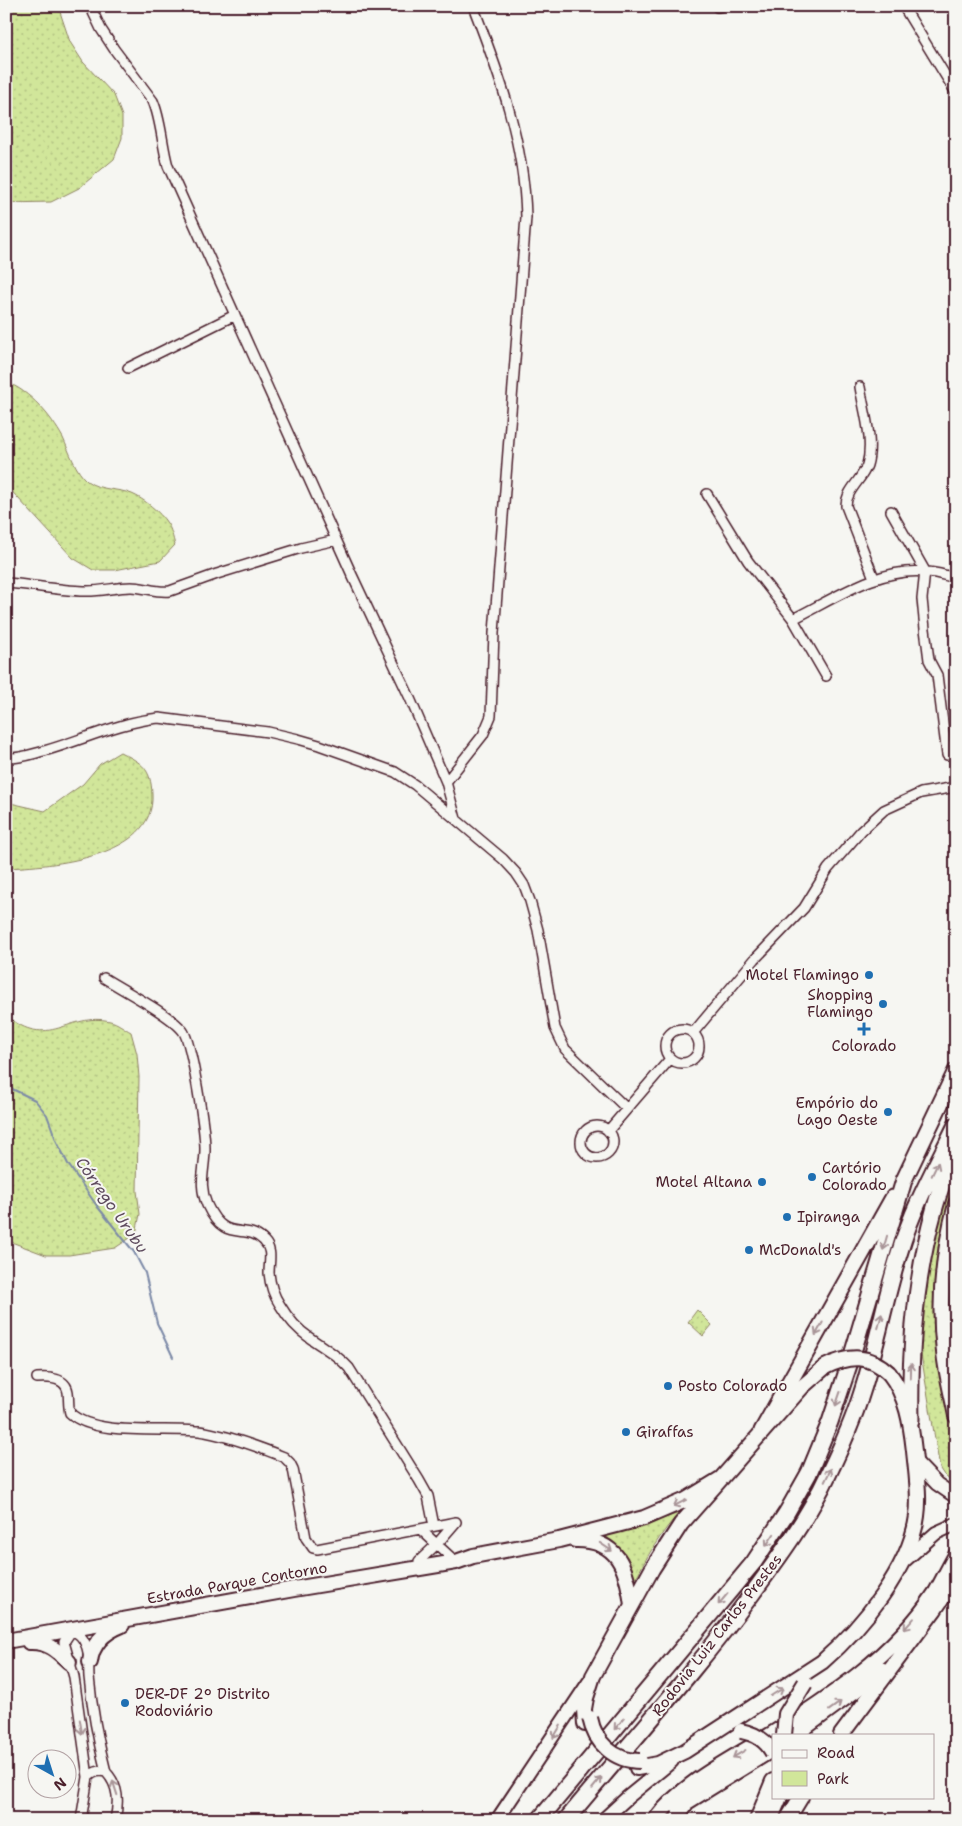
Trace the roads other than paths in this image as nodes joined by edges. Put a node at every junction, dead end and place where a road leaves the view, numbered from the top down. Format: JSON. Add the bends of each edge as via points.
{"nodes":[{"id":1,"x":90,"y":6,"type":"edge"},
{"id":2,"x":473,"y":6,"type":"edge"},
{"id":3,"x":903,"y":6,"type":"edge"},
{"id":4,"x":956,"y":93,"type":"edge"},
{"id":5,"x":235,"y":315,"type":"junction"},
{"id":6,"x":128,"y":368,"type":"dead end"},
{"id":7,"x":860,"y":387,"type":"dead end"},
{"id":8,"x":707,"y":494,"type":"dead end"},
{"id":9,"x":891,"y":511,"type":"dead end"},
{"id":10,"x":336,"y":540,"type":"junction"},
{"id":11,"x":925,"y":572,"type":"junction"},
{"id":12,"x":874,"y":578,"type":"junction"},
{"id":13,"x":956,"y":578,"type":"edge"},
{"id":14,"x":6,"y":583,"type":"edge"},
{"id":15,"x":793,"y":619,"type":"junction"},
{"id":16,"x":826,"y":676,"type":"dead end"},
{"id":17,"x":947,"y":755,"type":"dead end"},
{"id":18,"x":6,"y":758,"type":"edge"},
{"id":19,"x":446,"y":782,"type":"junction"},
{"id":20,"x":956,"y":787,"type":"edge"},
{"id":21,"x":456,"y":819,"type":"junction"},
{"id":22,"x":104,"y":978,"type":"dead end"},
{"id":23,"x":693,"y":1034,"type":"junction"},
{"id":24,"x":670,"y":1059,"type":"junction"},
{"id":25,"x":956,"y":1071,"type":"edge"},
{"id":26,"x":626,"y":1109,"type":"junction"},
{"id":27,"x":956,"y":1125,"type":"edge"},
{"id":28,"x":608,"y":1131,"type":"dead end"},
{"id":29,"x":956,"y":1147,"type":"edge"},
{"id":30,"x":904,"y":1180,"type":"junction"},
{"id":31,"x":956,"y":1204,"type":"edge"},
{"id":32,"x":889,"y":1376,"type":"junction"},
{"id":33,"x":37,"y":1378,"type":"dead end"},
{"id":34,"x":956,"y":1416,"type":"edge"},
{"id":35,"x":911,"y":1420,"type":"junction"},
{"id":36,"x":762,"y":1431,"type":"junction"},
{"id":37,"x":915,"y":1461,"type":"junction"},
{"id":38,"x":722,"y":1478,"type":"junction"},
{"id":39,"x":951,"y":1494,"type":"edge"},
{"id":40,"x":956,"y":1524,"type":"edge"},
{"id":41,"x":434,"y":1526,"type":"junction"},
{"id":42,"x":420,"y":1529,"type":"junction"},
{"id":43,"x":559,"y":1540,"type":"junction"},
{"id":44,"x":437,"y":1544,"type":"junction"},
{"id":45,"x":956,"y":1555,"type":"edge"},
{"id":46,"x":453,"y":1560,"type":"junction"},
{"id":47,"x":419,"y":1561,"type":"junction"},
{"id":48,"x":903,"y":1562,"type":"junction"},
{"id":49,"x":956,"y":1578,"type":"edge"},
{"id":50,"x":876,"y":1602,"type":"junction"},
{"id":51,"x":632,"y":1605,"type":"junction"},
{"id":52,"x":147,"y":1616,"type":"junction"},
{"id":53,"x":88,"y":1621,"type":"junction"},
{"id":54,"x":54,"y":1627,"type":"junction"},
{"id":55,"x":72,"y":1630,"type":"junction"},
{"id":56,"x":6,"y":1634,"type":"edge"},
{"id":57,"x":6,"y":1641,"type":"edge"},
{"id":58,"x":612,"y":1643,"type":"junction"},
{"id":59,"x":6,"y":1645,"type":"edge"},
{"id":60,"x":896,"y":1660,"type":"junction"},
{"id":61,"x":69,"y":1662,"type":"junction"},
{"id":62,"x":822,"y":1662,"type":"junction"},
{"id":63,"x":90,"y":1669,"type":"junction"},
{"id":64,"x":593,"y":1676,"type":"junction"},
{"id":65,"x":74,"y":1677,"type":"junction"},
{"id":66,"x":94,"y":1708,"type":"junction"},
{"id":67,"x":78,"y":1709,"type":"junction"},
{"id":68,"x":588,"y":1721,"type":"junction"},
{"id":69,"x":739,"y":1725,"type":"junction"},
{"id":70,"x":784,"y":1734,"type":"edge"},
{"id":71,"x":796,"y":1734,"type":"edge"},
{"id":72,"x":841,"y":1734,"type":"edge"},
{"id":73,"x":772,"y":1750,"type":"edge"},
{"id":74,"x":685,"y":1751,"type":"junction"},
{"id":75,"x":772,"y":1752,"type":"edge"},
{"id":76,"x":639,"y":1764,"type":"junction"},
{"id":77,"x":106,"y":1772,"type":"junction"},
{"id":78,"x":88,"y":1777,"type":"junction"},
{"id":79,"x":772,"y":1783,"type":"edge"},
{"id":80,"x":780,"y":1798,"type":"edge"},
{"id":81,"x":800,"y":1798,"type":"edge"},
{"id":82,"x":80,"y":1820,"type":"edge"},
{"id":83,"x":115,"y":1820,"type":"edge"},
{"id":84,"x":497,"y":1820,"type":"edge"},
{"id":85,"x":539,"y":1820,"type":"edge"},
{"id":86,"x":566,"y":1820,"type":"edge"},
{"id":87,"x":604,"y":1820,"type":"edge"},
{"id":88,"x":655,"y":1820,"type":"edge"},
{"id":89,"x":678,"y":1820,"type":"edge"},
{"id":90,"x":757,"y":1820,"type":"edge"},
{"id":91,"x":770,"y":1820,"type":"edge"},
{"id":92,"x":787,"y":1820,"type":"edge"}],
"edges":[{"from":1,"to":5,"type":"street","via":[[114,49],[153,100],[168,166]]},
{"from":2,"to":19,"type":"street","via":[[508,100],[525,185],[526,216],[494,633],[491,716],[484,735]]},
{"from":3,"to":4,"type":"street"},
{"from":5,"to":6,"type":"street"},
{"from":5,"to":10,"type":"street"},
{"from":7,"to":12,"type":"street","via":[[868,453],[866,465],[851,489],[846,506]]},
{"from":8,"to":15,"type":"street","via":[[748,561]]},
{"from":9,"to":11,"type":"street"},
{"from":10,"to":14,"type":"street","via":[[163,592],[122,587],[83,591]]},
{"from":10,"to":19,"type":"street"},
{"from":11,"to":12,"type":"street"},
{"from":11,"to":13,"type":"street"},
{"from":11,"to":17,"type":"street","via":[[922,600],[925,629],[929,660],[937,675]]},
{"from":12,"to":15,"type":"street"},
{"from":15,"to":16,"type":"street"},
{"from":18,"to":21,"type":"street","via":[[61,746],[142,719],[176,719],[298,739],[381,767],[403,777]]},
{"from":19,"to":21,"type":"street"},
{"from":20,"to":23,"type":"street","via":[[921,794],[884,810],[861,831],[828,869],[804,908],[755,959]]},
{"from":21,"to":26,"type":"street","via":[[503,859],[524,885],[538,930],[559,1038],[565,1049]]},
{"from":22,"to":41,"type":"street","via":[[183,1031],[190,1048],[204,1133],[202,1188],[208,1206],[227,1230],[257,1235],[267,1244],[270,1283],[280,1305],[309,1338],[341,1358],[349,1368],[428,1496]]},
{"from":23,"to":24,"type":"street","via":[[699,1045],[695,1057],[683,1063]]},
{"from":23,"to":24,"type":"street","via":[[681,1030],[669,1035],[665,1047]]},
{"from":24,"to":26,"type":"street"},
{"from":25,"to":30,"type":"highway"},
{"from":26,"to":28,"type":"street"},
{"from":86,"to":27,"type":"highway","name":"Rodovia Luiz Carlos Prestes","one_way":true,"via":[[734,1618],[809,1512],[828,1476],[862,1391],[900,1249],[921,1196]]},
{"from":35,"to":29,"type":"highway","one_way":true,"via":[[912,1342],[925,1251],[933,1212]]},
{"from":30,"to":36,"type":"highway","one_way":true},
{"from":30,"to":85,"type":"highway","name":"Rodovia Luiz Carlos Prestes","one_way":true,"via":[[830,1422],[787,1512],[754,1562]]},
{"from":31,"to":34,"type":"main road","via":[[947,1239],[941,1315],[944,1353]]},
{"from":32,"to":35,"type":"main road","via":[[899,1388]]},
{"from":32,"to":36,"type":"main road","bridge":true,"via":[[876,1364],[860,1358],[845,1358],[802,1387]]},
{"from":32,"to":50,"type":"main road","via":[[904,1424],[912,1511],[908,1537]]},
{"from":33,"to":42,"type":"street","via":[[54,1379],[64,1384],[70,1413],[78,1420],[117,1428],[200,1431],[284,1457],[293,1469],[306,1538],[313,1548]]},
{"from":35,"to":37,"type":"main road"},
{"from":36,"to":38,"type":"main road"},
{"from":37,"to":39,"type":"main road"},
{"from":37,"to":48,"type":"main road","via":[[917,1516]]},
{"from":38,"to":43,"type":"main road","name":"Estrada Parque Contorno","one_way":true,"via":[[663,1511]]},
{"from":38,"to":51,"type":"main road","via":[[681,1524]]},
{"from":40,"to":48,"type":"main road","via":[[936,1533]]},
{"from":41,"to":42,"type":"street"},
{"from":41,"to":44,"type":"street","via":[[456,1522]]},
{"from":42,"to":44,"type":"street"},
{"from":43,"to":46,"type":"main road","name":"Estrada Parque Contorno"},
{"from":43,"to":51,"type":"main road","name":"Estrada Parque Contorno","one_way":true,"via":[[598,1542],[614,1553],[629,1581]]},
{"from":44,"to":46,"type":"street"},
{"from":44,"to":47,"type":"street"},
{"from":45,"to":88,"type":"main road","one_way":true,"via":[[935,1593],[888,1649],[836,1692],[691,1784],[669,1802]]},
{"from":46,"to":47,"type":"main road","name":"Estrada Parque Contorno"},
{"from":46,"to":52,"type":"main road","name":"Estrada Parque Contorno"},
{"from":47,"to":53,"type":"main road","name":"Estrada Parque Contorno"},
{"from":48,"to":50,"type":"main road"},
{"from":49,"to":60,"type":"main road"},
{"from":50,"to":62,"type":"main road"},
{"from":51,"to":58,"type":"main road"},
{"from":52,"to":55,"type":"main road","name":"Estrada Parque Contorno"},
{"from":52,"to":63,"type":"main road","via":[[107,1632],[91,1653]]},
{"from":53,"to":54,"type":"main road","name":"Estrada Parque Contorno"},
{"from":53,"to":55,"type":"main road"},
{"from":54,"to":55,"type":"main road"},
{"from":54,"to":56,"type":"main road","name":"Estrada Parque Contorno"},
{"from":55,"to":57,"type":"main road","name":"Estrada Parque Contorno"},
{"from":55,"to":61,"type":"street","via":[[64,1642]]},
{"from":55,"to":63,"type":"street","via":[[85,1642]]},
{"from":58,"to":64,"type":"main road"},
{"from":58,"to":68,"type":"main road","via":[[592,1697]]},
{"from":59,"to":61,"type":"main road","via":[[45,1643]]},
{"from":71,"to":60,"type":"main road","one_way":true},
{"from":60,"to":72,"type":"main road"},
{"from":61,"to":65,"type":"street"},
{"from":69,"to":62,"type":"main road","one_way":true},
{"from":62,"to":70,"type":"main road","bridge":true,"via":[[786,1714]]},
{"from":63,"to":65,"type":"street"},
{"from":63,"to":66,"type":"street"},
{"from":64,"to":68,"type":"main road","via":[[584,1709]]},
{"from":64,"to":84,"type":"main road","one_way":true},
{"from":65,"to":67,"type":"street"},
{"from":66,"to":67,"type":"street"},
{"from":66,"to":77,"type":"street"},
{"from":67,"to":78,"type":"street","one_way":true},
{"from":68,"to":76,"type":"main road","via":[[594,1743],[608,1757],[624,1765]]},
{"from":69,"to":74,"type":"main road","via":[[704,1739]]},
{"from":69,"to":75,"type":"main road","bridge":true,"via":[[764,1741]]},
{"from":69,"to":76,"type":"main road","via":[[712,1726]]},
{"from":73,"to":89,"type":"main road","via":[[687,1802]]},
{"from":74,"to":76,"type":"main road","via":[[658,1764]]},
{"from":74,"to":87,"type":"main road"},
{"from":77,"to":78,"type":"street","via":[[97,1771]]},
{"from":83,"to":77,"type":"street","one_way":true,"via":[[118,1809],[116,1786]]},
{"from":78,"to":82,"type":"street"},
{"from":79,"to":90,"type":"main road"},
{"from":80,"to":91,"type":"main road"},
{"from":81,"to":92,"type":"main road"}]}
